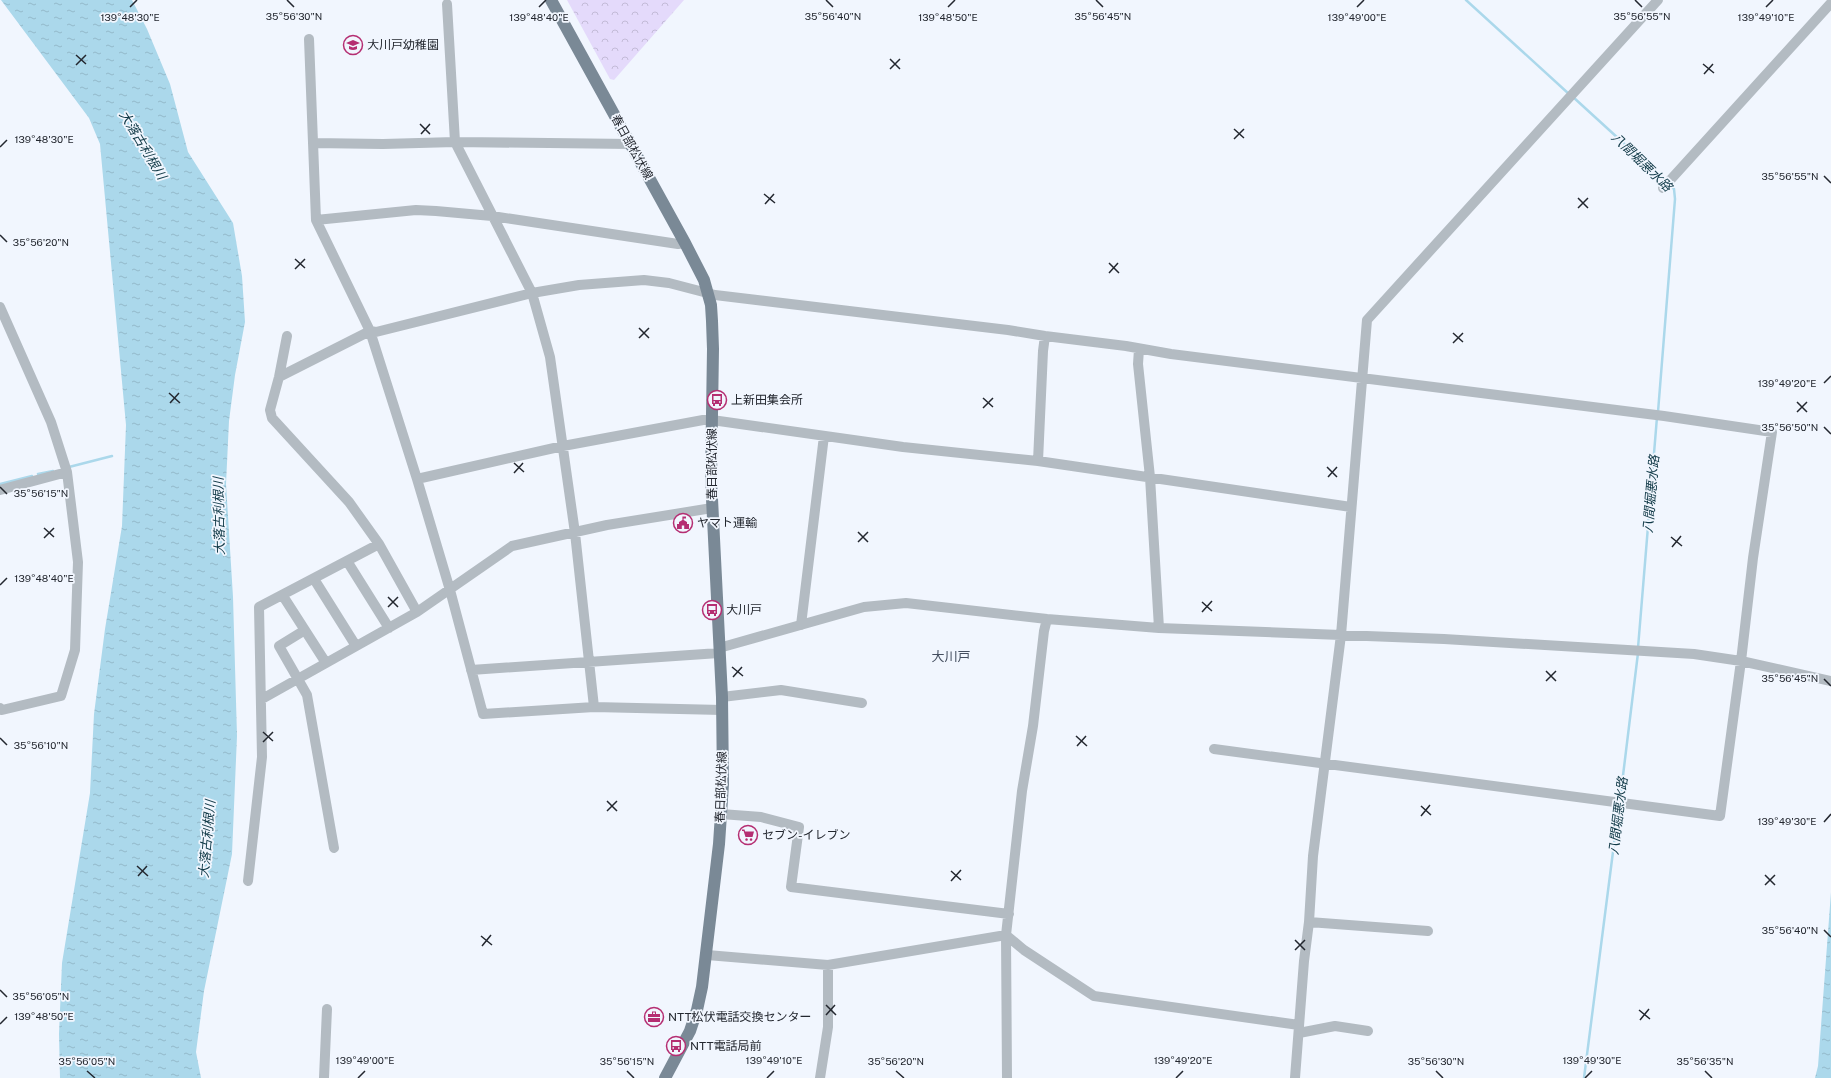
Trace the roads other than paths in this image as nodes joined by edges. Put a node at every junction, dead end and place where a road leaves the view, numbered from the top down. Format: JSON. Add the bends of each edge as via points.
{"nodes":[{"id":1,"x":551,"y":0,"type":"edge"},
{"id":2,"x":1658,"y":0,"type":"edge"},
{"id":3,"x":1831,"y":3,"type":"edge"},
{"id":4,"x":447,"y":4,"type":"dead end"},
{"id":5,"x":309,"y":39,"type":"dead end"},
{"id":6,"x":455,"y":142,"type":"junction"},
{"id":7,"x":313,"y":143,"type":"junction"},
{"id":8,"x":631,"y":144,"type":"junction"},
{"id":9,"x":1663,"y":188,"type":"dead end"},
{"id":10,"x":492,"y":216,"type":"junction"},
{"id":11,"x":316,"y":220,"type":"junction"},
{"id":12,"x":685,"y":242,"type":"junction"},
{"id":13,"x":532,"y":293,"type":"junction"},
{"id":14,"x":708,"y":293,"type":"junction"},
{"id":15,"x":0,"y":307,"type":"edge"},
{"id":16,"x":370,"y":331,"type":"junction"},
{"id":17,"x":287,"y":336,"type":"dead end"},
{"id":18,"x":1045,"y":336,"type":"junction"},
{"id":19,"x":1139,"y":349,"type":"junction"},
{"id":20,"x":279,"y":377,"type":"junction"},
{"id":21,"x":1363,"y":378,"type":"junction"},
{"id":22,"x":712,"y":420,"type":"junction"},
{"id":23,"x":824,"y":436,"type":"junction"},
{"id":24,"x":563,"y":446,"type":"junction"},
{"id":25,"x":1038,"y":462,"type":"junction"},
{"id":26,"x":67,"y":472,"type":"junction"},
{"id":27,"x":1150,"y":477,"type":"junction"},
{"id":28,"x":417,"y":479,"type":"junction"},
{"id":29,"x":0,"y":490,"type":"edge"},
{"id":30,"x":1351,"y":506,"type":"junction"},
{"id":31,"x":712,"y":508,"type":"junction"},
{"id":32,"x":575,"y":533,"type":"junction"},
{"id":33,"x":379,"y":544,"type":"junction"},
{"id":34,"x":347,"y":561,"type":"junction"},
{"id":35,"x":314,"y":579,"type":"junction"},
{"id":36,"x":450,"y":590,"type":"junction"},
{"id":37,"x":283,"y":596,"type":"junction"},
{"id":38,"x":417,"y":612,"type":"junction"},
{"id":39,"x":1047,"y":619,"type":"junction"},
{"id":40,"x":801,"y":625,"type":"junction"},
{"id":41,"x":390,"y":628,"type":"junction"},
{"id":42,"x":1159,"y":628,"type":"junction"},
{"id":43,"x":305,"y":630,"type":"junction"},
{"id":44,"x":1341,"y":636,"type":"junction"},
{"id":45,"x":356,"y":646,"type":"junction"},
{"id":46,"x":719,"y":651,"type":"junction"},
{"id":47,"x":1741,"y":661,"type":"junction"},
{"id":48,"x":589,"y":662,"type":"junction"},
{"id":49,"x":326,"y":663,"type":"junction"},
{"id":50,"x":471,"y":670,"type":"junction"},
{"id":51,"x":298,"y":679,"type":"junction"},
{"id":52,"x":1827,"y":680,"type":"edge"},
{"id":53,"x":722,"y":697,"type":"junction"},
{"id":54,"x":262,"y":699,"type":"junction"},
{"id":55,"x":862,"y":703,"type":"dead end"},
{"id":56,"x":594,"y":707,"type":"junction"},
{"id":57,"x":0,"y":708,"type":"edge"},
{"id":58,"x":722,"y":710,"type":"junction"},
{"id":59,"x":1214,"y":749,"type":"dead end"},
{"id":60,"x":1325,"y":762,"type":"junction"},
{"id":61,"x":722,"y":814,"type":"junction"},
{"id":62,"x":334,"y":848,"type":"dead end"},
{"id":63,"x":248,"y":881,"type":"dead end"},
{"id":64,"x":1009,"y":914,"type":"junction"},
{"id":65,"x":1309,"y":922,"type":"junction"},
{"id":66,"x":1428,"y":931,"type":"dead end"},
{"id":67,"x":1006,"y":935,"type":"junction"},
{"id":68,"x":707,"y":955,"type":"junction"},
{"id":69,"x":828,"y":965,"type":"junction"},
{"id":70,"x":327,"y":1009,"type":"dead end"},
{"id":71,"x":1299,"y":1029,"type":"junction"},
{"id":72,"x":1368,"y":1031,"type":"dead end"},
{"id":73,"x":324,"y":1078,"type":"edge"},
{"id":74,"x":665,"y":1078,"type":"edge"},
{"id":75,"x":820,"y":1078,"type":"edge"},
{"id":76,"x":1007,"y":1078,"type":"edge"},
{"id":77,"x":1295,"y":1078,"type":"edge"}],
"edges":[{"from":1,"to":8,"type":"main road","name":"春日部松伏線"},
{"from":2,"to":21,"type":"street","via":[[1367,320]]},
{"from":3,"to":9,"type":"street"},
{"from":4,"to":6,"type":"street"},
{"from":5,"to":7,"type":"street"},
{"from":6,"to":7,"type":"street"},
{"from":6,"to":8,"type":"street"},
{"from":6,"to":10,"type":"street"},
{"from":7,"to":11,"type":"street"},
{"from":8,"to":12,"type":"main road","name":"春日部松伏線"},
{"from":10,"to":11,"type":"street","via":[[416,210]]},
{"from":10,"to":12,"type":"street","via":[[678,244]]},
{"from":10,"to":13,"type":"street"},
{"from":11,"to":16,"type":"street"},
{"from":12,"to":14,"type":"main road","name":"春日部松伏線"},
{"from":13,"to":14,"type":"street","via":[[579,285],[644,280],[669,283]]},
{"from":13,"to":16,"type":"street","via":[[376,332]]},
{"from":13,"to":24,"type":"street","via":[[550,357]]},
{"from":14,"to":18,"type":"street"},
{"from":14,"to":22,"type":"main road","name":"春日部松伏線","via":[[714,349]]},
{"from":15,"to":26,"type":"street","via":[[51,422]]},
{"from":16,"to":20,"type":"street"},
{"from":16,"to":28,"type":"street"},
{"from":17,"to":20,"type":"street"},
{"from":18,"to":19,"type":"street"},
{"from":18,"to":25,"type":"street"},
{"from":19,"to":21,"type":"street"},
{"from":19,"to":27,"type":"street","via":[[1138,364]]},
{"from":20,"to":33,"type":"street","via":[[270,410],[272,418],[349,502]]},
{"from":21,"to":30,"type":"street"},
{"from":21,"to":47,"type":"street","via":[[1772,432],[1752,558]]},
{"from":22,"to":23,"type":"street"},
{"from":22,"to":24,"type":"street","via":[[642,430]]},
{"from":22,"to":31,"type":"main road","name":"春日部松伏線"},
{"from":23,"to":25,"type":"street"},
{"from":23,"to":40,"type":"street"},
{"from":24,"to":28,"type":"street"},
{"from":24,"to":32,"type":"street"},
{"from":25,"to":27,"type":"street"},
{"from":26,"to":29,"type":"street"},
{"from":26,"to":57,"type":"street","via":[[78,562],[75,650],[62,696],[2,710]]},
{"from":27,"to":30,"type":"street"},
{"from":27,"to":42,"type":"street"},
{"from":28,"to":36,"type":"street"},
{"from":30,"to":44,"type":"street"},
{"from":31,"to":32,"type":"street","via":[[607,525]]},
{"from":31,"to":46,"type":"main road","name":"春日部松伏線"},
{"from":32,"to":36,"type":"street","via":[[512,546]]},
{"from":32,"to":48,"type":"street"},
{"from":33,"to":34,"type":"street"},
{"from":33,"to":38,"type":"street"},
{"from":34,"to":35,"type":"street"},
{"from":34,"to":41,"type":"street"},
{"from":35,"to":37,"type":"street"},
{"from":35,"to":45,"type":"street"},
{"from":36,"to":38,"type":"street"},
{"from":36,"to":50,"type":"street"},
{"from":37,"to":43,"type":"street"},
{"from":37,"to":54,"type":"street","via":[[259,607]]},
{"from":38,"to":41,"type":"street"},
{"from":39,"to":40,"type":"street","via":[[906,603],[864,607]]},
{"from":39,"to":42,"type":"street"},
{"from":39,"to":64,"type":"street","via":[[1022,792]]},
{"from":40,"to":46,"type":"street"},
{"from":41,"to":45,"type":"street"},
{"from":42,"to":44,"type":"street"},
{"from":43,"to":49,"type":"street"},
{"from":43,"to":51,"type":"street","via":[[279,646]]},
{"from":44,"to":47,"type":"street","via":[[1633,649],[1708,655]]},
{"from":44,"to":60,"type":"street"},
{"from":45,"to":49,"type":"street"},
{"from":46,"to":48,"type":"street"},
{"from":46,"to":53,"type":"main road","name":"春日部松伏線"},
{"from":47,"to":52,"type":"street"},
{"from":47,"to":60,"type":"street","via":[[1720,816]]},
{"from":48,"to":50,"type":"street"},
{"from":48,"to":56,"type":"street"},
{"from":49,"to":51,"type":"street"},
{"from":50,"to":56,"type":"street","via":[[483,714]]},
{"from":51,"to":54,"type":"street"},
{"from":51,"to":62,"type":"street","via":[[307,695]]},
{"from":53,"to":55,"type":"street","via":[[781,690]]},
{"from":53,"to":58,"type":"main road","name":"春日部松伏線"},
{"from":54,"to":63,"type":"street","via":[[262,757]]},
{"from":56,"to":58,"type":"street"},
{"from":58,"to":61,"type":"main road","name":"春日部松伏線"},
{"from":59,"to":60,"type":"street"},
{"from":60,"to":65,"type":"street","via":[[1313,856]]},
{"from":61,"to":64,"type":"street","via":[[761,817],[799,827],[791,887]]},
{"from":61,"to":68,"type":"main road","name":"春日部松伏線"},
{"from":64,"to":67,"type":"street"},
{"from":65,"to":66,"type":"street"},
{"from":65,"to":71,"type":"street"},
{"from":67,"to":69,"type":"street"},
{"from":67,"to":71,"type":"street","via":[[1024,950],[1094,996]]},
{"from":67,"to":76,"type":"street"},
{"from":68,"to":69,"type":"street"},
{"from":68,"to":74,"type":"main road","name":"春日部松伏線","via":[[697,1010],[685,1041]]},
{"from":69,"to":75,"type":"street","via":[[828,1028]]},
{"from":70,"to":73,"type":"street"},
{"from":71,"to":72,"type":"street","via":[[1335,1026]]},
{"from":71,"to":77,"type":"street"}]}
